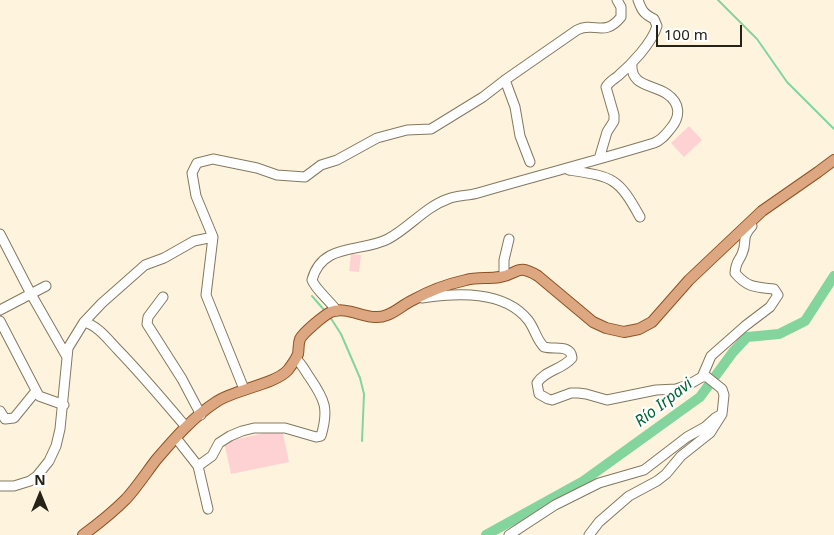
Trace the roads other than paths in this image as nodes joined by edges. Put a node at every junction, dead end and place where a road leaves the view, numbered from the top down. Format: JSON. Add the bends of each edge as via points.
{"nodes":[{"id":1,"x":617,"y":0,"type":"edge"},
{"id":2,"x":638,"y":0,"type":"edge"},
{"id":3,"x":632,"y":62,"type":"junction"},
{"id":4,"x":505,"y":80,"type":"junction"},
{"id":5,"x":599,"y":160,"type":"junction"},
{"id":6,"x":834,"y":160,"type":"edge"},
{"id":7,"x":530,"y":162,"type":"dead end"},
{"id":8,"x":567,"y":169,"type":"junction"},
{"id":9,"x":772,"y":203,"type":"junction"},
{"id":10,"x":640,"y":217,"type":"dead end"},
{"id":11,"x":0,"y":234,"type":"edge"},
{"id":12,"x":213,"y":237,"type":"junction"},
{"id":13,"x":509,"y":239,"type":"dead end"},
{"id":14,"x":504,"y":276,"type":"junction"},
{"id":15,"x":46,"y":286,"type":"dead end"},
{"id":16,"x":31,"y":294,"type":"junction"},
{"id":17,"x":164,"y":297,"type":"dead end"},
{"id":18,"x":414,"y":299,"type":"junction"},
{"id":19,"x":0,"y":310,"type":"edge"},
{"id":20,"x":331,"y":314,"type":"junction"},
{"id":21,"x":0,"y":321,"type":"edge"},
{"id":22,"x":84,"y":322,"type":"junction"},
{"id":23,"x":66,"y":357,"type":"junction"},
{"id":24,"x":296,"y":359,"type":"junction"},
{"id":25,"x":705,"y":377,"type":"junction"},
{"id":26,"x":244,"y":389,"type":"junction"},
{"id":27,"x":36,"y":391,"type":"junction"},
{"id":28,"x":64,"y":406,"type":"junction"},
{"id":29,"x":0,"y":411,"type":"edge"},
{"id":30,"x":722,"y":414,"type":"junction"},
{"id":31,"x":201,"y":415,"type":"junction"},
{"id":32,"x":186,"y":427,"type":"junction"},
{"id":33,"x":176,"y":438,"type":"junction"},
{"id":34,"x":198,"y":466,"type":"junction"},
{"id":35,"x":0,"y":486,"type":"edge"},
{"id":36,"x":208,"y":509,"type":"dead end"},
{"id":37,"x":82,"y":535,"type":"edge"},
{"id":38,"x":509,"y":535,"type":"edge"},
{"id":39,"x":589,"y":535,"type":"edge"}],
"edges":[{"from":1,"to":4,"type":"street","via":[[621,17],[615,25],[599,29],[584,26]]},
{"from":2,"to":3,"type":"street","via":[[641,10],[654,19],[657,26],[652,38]]},
{"from":3,"to":5,"type":"street","via":[[606,87],[614,121],[607,132]]},
{"from":3,"to":5,"type":"street","via":[[633,73],[639,82],[672,98],[678,108],[678,117],[659,142]]},
{"from":4,"to":7,"type":"street"},
{"from":4,"to":12,"type":"street","via":[[431,129],[400,131],[376,138],[305,177],[277,175],[213,159],[196,163],[192,173],[196,196]]},
{"from":5,"to":8,"type":"street"},
{"from":6,"to":9,"type":"main road"},
{"from":8,"to":10,"type":"street","via":[[614,181]]},
{"from":8,"to":20,"type":"street","via":[[449,198],[388,239],[332,254],[316,269],[312,280],[327,298]]},
{"from":9,"to":14,"type":"main road","via":[[689,280],[652,322],[639,329],[624,332],[592,322],[529,271],[514,270]]},
{"from":9,"to":25,"type":"street","via":[[744,234],[742,254],[736,262],[735,273],[742,282],[752,287],[774,289],[778,295],[770,307],[711,356]]},
{"from":11,"to":16,"type":"street"},
{"from":12,"to":22,"type":"street","via":[[194,242],[145,265]]},
{"from":12,"to":26,"type":"street","via":[[206,295]]},
{"from":13,"to":14,"type":"street"},
{"from":14,"to":18,"type":"main road","via":[[467,280]]},
{"from":15,"to":16,"type":"street"},
{"from":16,"to":19,"type":"street"},
{"from":16,"to":23,"type":"street"},
{"from":17,"to":31,"type":"street","via":[[148,317],[147,324]]},
{"from":18,"to":20,"type":"main road","via":[[380,317]]},
{"from":18,"to":25,"type":"street","via":[[478,296],[497,298],[513,306],[528,321],[544,347],[563,348],[572,354],[565,366],[543,376],[537,384],[539,394],[548,399],[578,393],[612,400],[682,388]]},
{"from":20,"to":24,"type":"main road","via":[[303,334]]},
{"from":21,"to":27,"type":"street"},
{"from":22,"to":23,"type":"street"},
{"from":22,"to":32,"type":"street","via":[[92,324],[109,340],[154,387]]},
{"from":23,"to":28,"type":"street"},
{"from":24,"to":26,"type":"main road","via":[[287,371],[274,379]]},
{"from":24,"to":34,"type":"street","via":[[324,402],[326,413],[320,436],[285,428],[254,428],[219,443],[212,456]]},
{"from":25,"to":30,"type":"street","via":[[722,389]]},
{"from":26,"to":31,"type":"main road","via":[[216,402]]},
{"from":27,"to":28,"type":"street","via":[[44,399]]},
{"from":27,"to":29,"type":"street","via":[[14,418],[5,419]]},
{"from":28,"to":35,"type":"street","via":[[56,446],[41,472],[30,481]]},
{"from":30,"to":38,"type":"street","via":[[687,436],[644,470],[599,483],[555,505]]},
{"from":30,"to":39,"type":"street","via":[[710,433],[681,456],[666,474],[629,496]]},
{"from":31,"to":32,"type":"main road"},
{"from":32,"to":33,"type":"main road"},
{"from":33,"to":34,"type":"street"},
{"from":33,"to":37,"type":"main road","via":[[126,498]]},
{"from":34,"to":36,"type":"street"}]}
